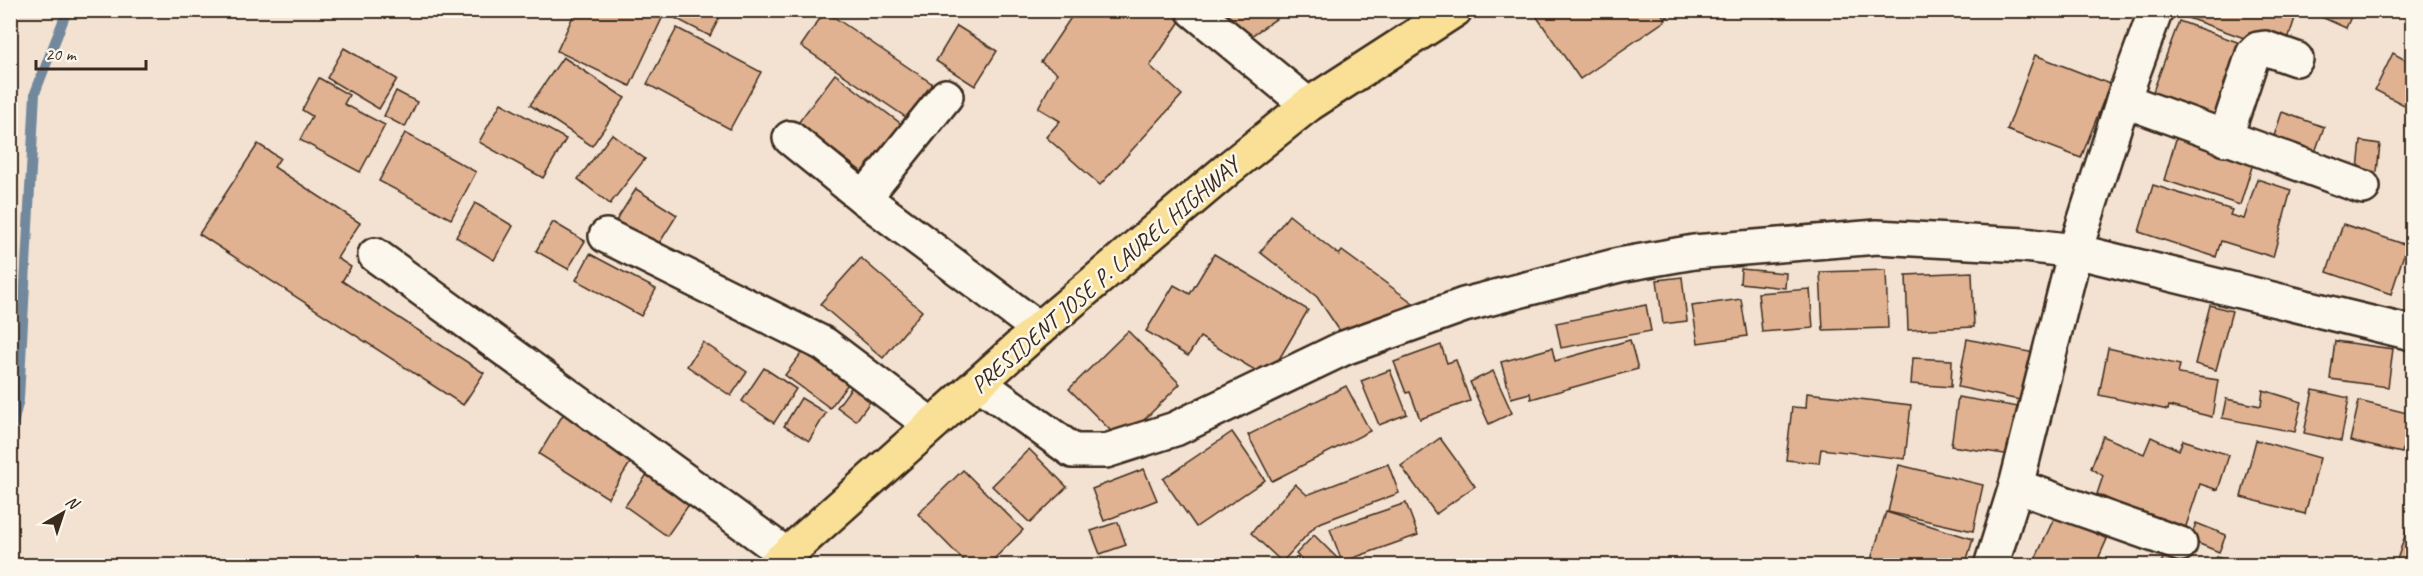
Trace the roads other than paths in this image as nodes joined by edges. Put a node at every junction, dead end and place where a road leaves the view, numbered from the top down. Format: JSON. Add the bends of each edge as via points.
{"nodes":[{"id":1,"x":1193,"y":10,"type":"edge"},
{"id":2,"x":1455,"y":10,"type":"edge"},
{"id":3,"x":2156,"y":10,"type":"edge"},
{"id":4,"x":2296,"y":59,"type":"dead end"},
{"id":5,"x":946,"y":96,"type":"dead end"},
{"id":6,"x":2123,"y":100,"type":"junction"},
{"id":7,"x":1308,"y":105,"type":"junction"},
{"id":8,"x":790,"y":138,"type":"dead end"},
{"id":9,"x":2225,"y":139,"type":"junction"},
{"id":10,"x":2363,"y":187,"type":"dead end"},
{"id":11,"x":864,"y":198,"type":"junction"},
{"id":12,"x":606,"y":236,"type":"dead end"},
{"id":13,"x":2075,"y":251,"type":"junction"},
{"id":14,"x":375,"y":255,"type":"dead end"},
{"id":15,"x":1040,"y":329,"type":"junction"},
{"id":16,"x":2412,"y":333,"type":"edge"},
{"id":17,"x":979,"y":383,"type":"junction"},
{"id":18,"x":931,"y":425,"type":"junction"},
{"id":19,"x":2016,"y":486,"type":"junction"},
{"id":20,"x":2180,"y":544,"type":"dead end"},
{"id":21,"x":781,"y":560,"type":"edge"},
{"id":22,"x":1991,"y":566,"type":"edge"}],
"edges":[{"from":1,"to":7,"type":"street"},
{"from":2,"to":7,"type":"highway","name":"PRESIDENT JOSE P. LAUREL HIGHWAY"},
{"from":3,"to":6,"type":"street"},
{"from":4,"to":9,"type":"street","via":[[2265,48],[2253,54]]},
{"from":5,"to":11,"type":"street"},
{"from":6,"to":9,"type":"street"},
{"from":6,"to":13,"type":"street"},
{"from":7,"to":15,"type":"highway","name":"PRESIDENT JOSE P. LAUREL HIGHWAY"},
{"from":8,"to":11,"type":"street"},
{"from":9,"to":10,"type":"street"},
{"from":11,"to":15,"type":"street"},
{"from":12,"to":18,"type":"street","via":[[824,344]]},
{"from":13,"to":16,"type":"street"},
{"from":13,"to":17,"type":"street","via":[[1876,237],[1694,252],[1619,265],[1464,305],[1366,340],[1175,429],[1106,451],[1073,452]]},
{"from":13,"to":19,"type":"street"},
{"from":14,"to":21,"type":"street"},
{"from":15,"to":17,"type":"highway","name":"PRESIDENT JOSE P. LAUREL HIGHWAY"},
{"from":17,"to":18,"type":"highway","name":"PRESIDENT JOSE P. LAUREL HIGHWAY"},
{"from":18,"to":21,"type":"highway","name":"PRESIDENT JOSE P. LAUREL HIGHWAY"},
{"from":19,"to":20,"type":"street"},
{"from":19,"to":22,"type":"street"}]}
